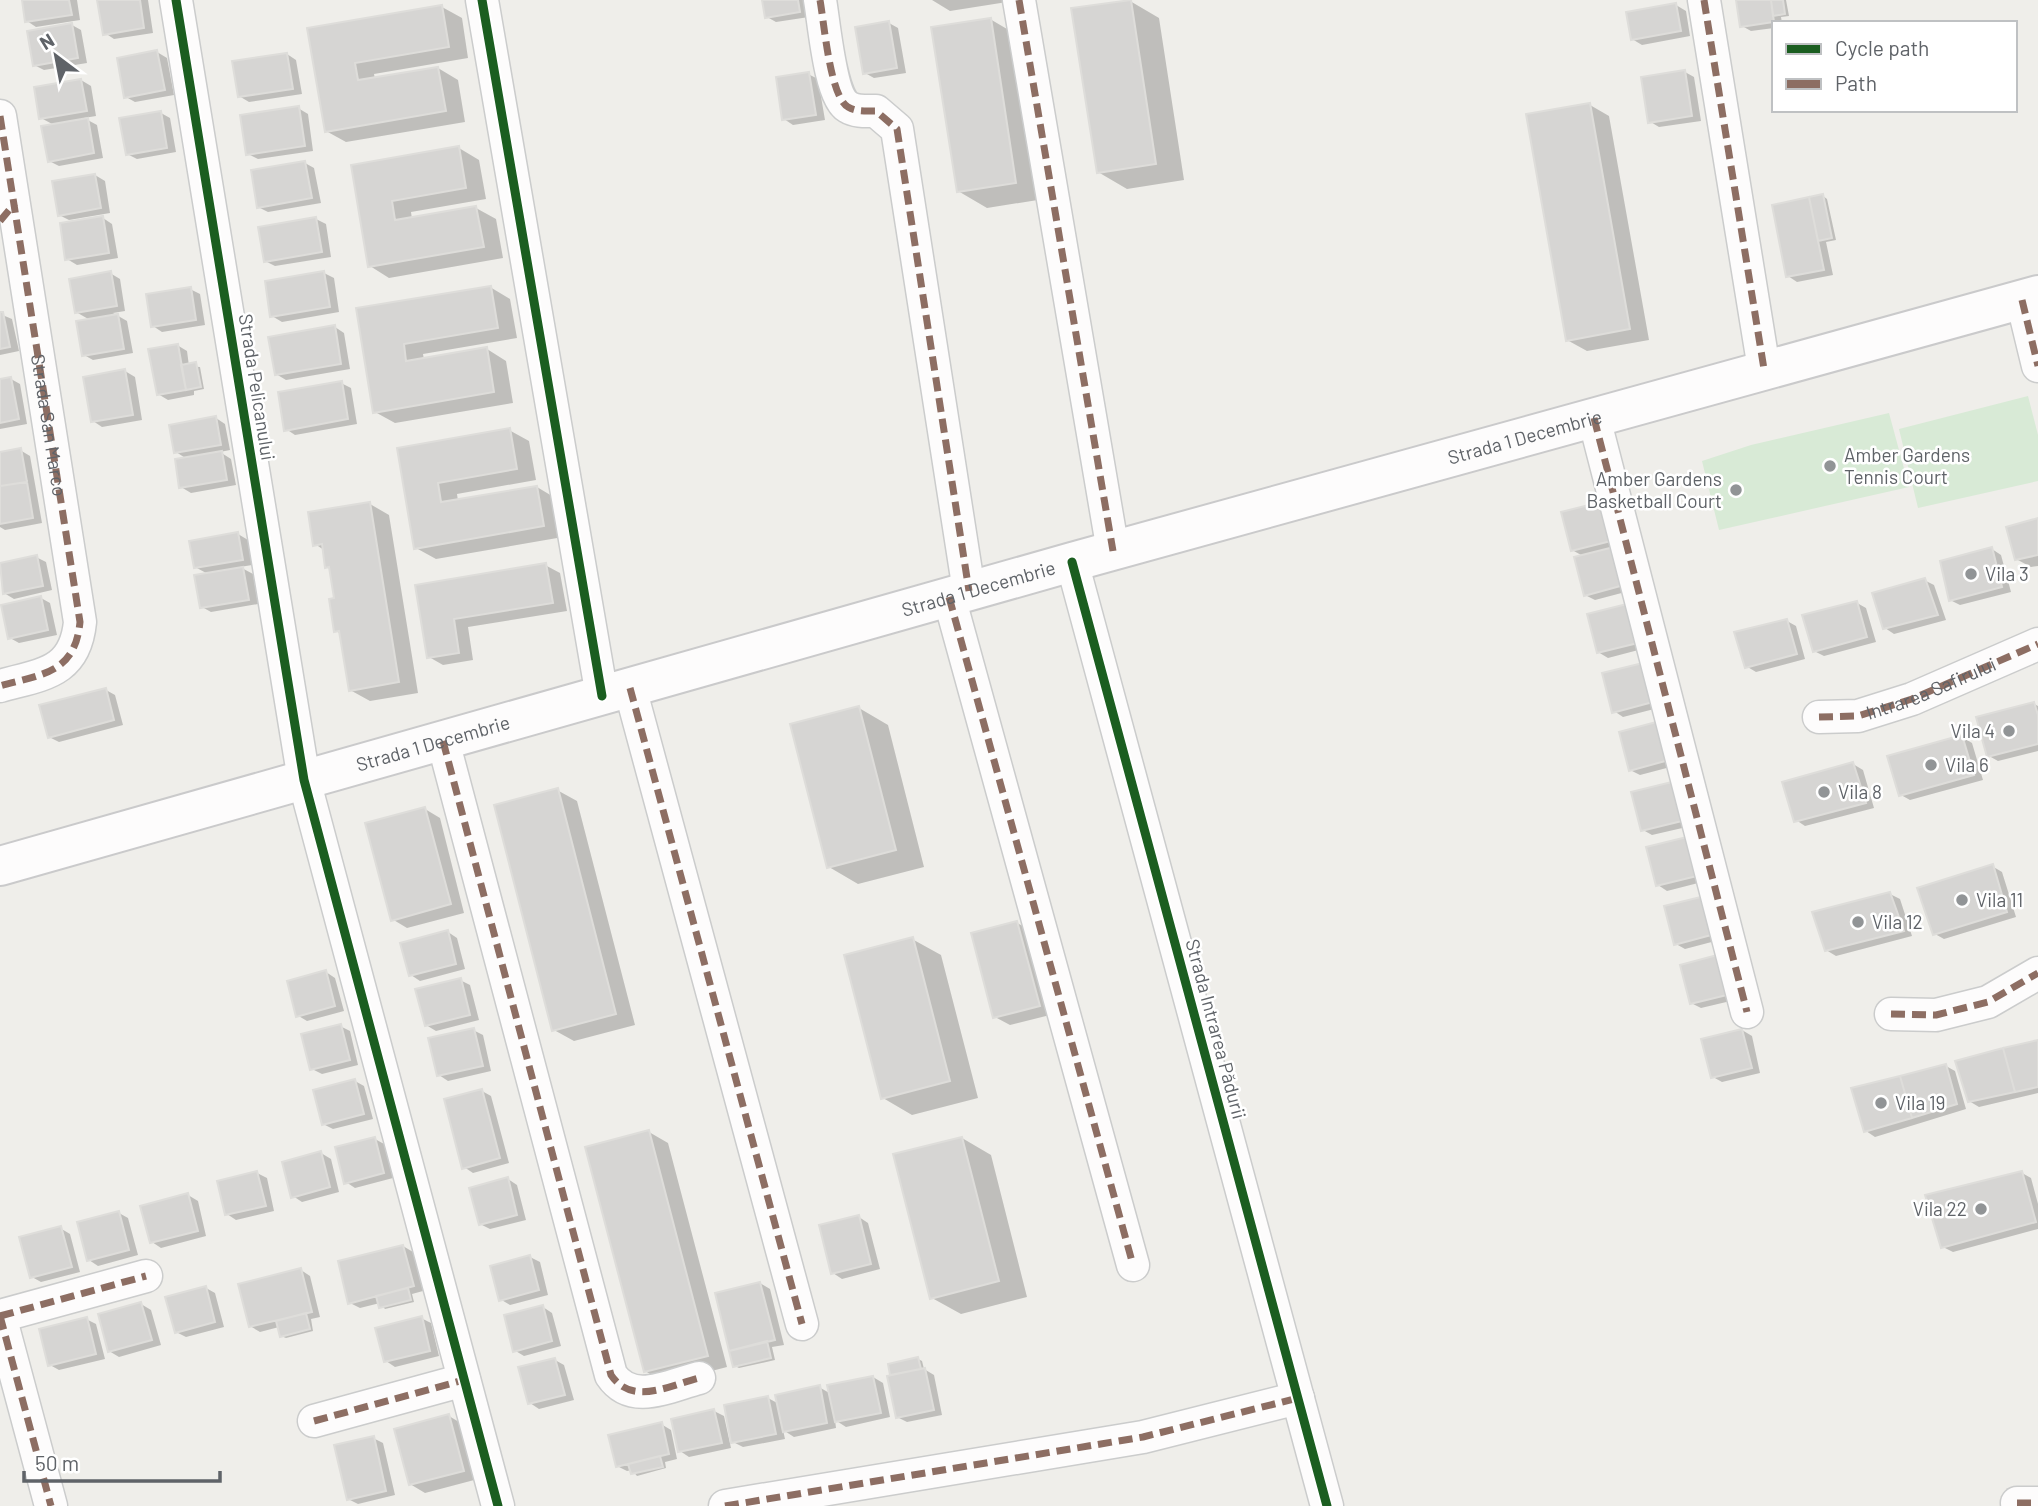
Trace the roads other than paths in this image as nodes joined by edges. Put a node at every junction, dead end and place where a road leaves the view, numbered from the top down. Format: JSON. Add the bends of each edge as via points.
{"nodes":[{"id":1,"x":176,"y":0,"type":"edge"},
{"id":2,"x":482,"y":0,"type":"edge"},
{"id":3,"x":820,"y":0,"type":"edge"},
{"id":4,"x":1018,"y":0,"type":"edge"},
{"id":5,"x":1704,"y":0,"type":"edge"},
{"id":6,"x":0,"y":116,"type":"edge"},
{"id":7,"x":7,"y":212,"type":"edge"},
{"id":8,"x":2030,"y":297,"type":"edge"},
{"id":9,"x":2038,"y":366,"type":"edge"},
{"id":10,"x":1764,"y":369,"type":"junction"},
{"id":11,"x":1594,"y":418,"type":"junction"},
{"id":12,"x":1113,"y":551,"type":"junction"},
{"id":13,"x":1072,"y":562,"type":"junction"},
{"id":14,"x":959,"y":594,"type":"junction"},
{"id":15,"x":2038,"y":644,"type":"edge"},
{"id":16,"x":0,"y":686,"type":"edge"},
{"id":17,"x":616,"y":692,"type":"junction"},
{"id":18,"x":1819,"y":717,"type":"dead end"},
{"id":19,"x":443,"y":741,"type":"junction"},
{"id":20,"x":304,"y":780,"type":"junction"},
{"id":21,"x":0,"y":866,"type":"edge"},
{"id":22,"x":2038,"y":973,"type":"edge"},
{"id":23,"x":1746,"y":1013,"type":"dead end"},
{"id":24,"x":1891,"y":1014,"type":"dead end"},
{"id":25,"x":1133,"y":1265,"type":"dead end"},
{"id":26,"x":146,"y":1276,"type":"dead end"},
{"id":27,"x":0,"y":1316,"type":"edge"},
{"id":28,"x":802,"y":1324,"type":"dead end"},
{"id":29,"x":699,"y":1378,"type":"dead end"},
{"id":30,"x":464,"y":1380,"type":"junction"},
{"id":31,"x":1298,"y":1398,"type":"junction"},
{"id":32,"x":314,"y":1421,"type":"dead end"},
{"id":33,"x":51,"y":1506,"type":"edge"},
{"id":34,"x":498,"y":1506,"type":"edge"},
{"id":35,"x":725,"y":1506,"type":"edge"},
{"id":36,"x":1326,"y":1506,"type":"edge"}],
"edges":[{"from":1,"to":20,"type":"street","name":"Strada Pelicanului"},
{"from":2,"to":17,"type":"street"},
{"from":3,"to":14,"type":"street","via":[[836,90],[846,107],[876,111],[897,129]]},
{"from":4,"to":12,"type":"street"},
{"from":5,"to":10,"type":"street"},
{"from":6,"to":7,"type":"street","name":"Strada San Marco"},
{"from":7,"to":16,"type":"street","name":"Strada San Marco","via":[[80,622],[78,644],[71,657],[54,669]]},
{"from":8,"to":9,"type":"street"},
{"from":8,"to":10,"type":"main road","name":"Strada 1 Decembrie"},
{"from":10,"to":11,"type":"main road","name":"Strada 1 Decembrie"},
{"from":11,"to":12,"type":"main road","name":"Strada 1 Decembrie"},
{"from":11,"to":23,"type":"street"},
{"from":12,"to":13,"type":"main road","name":"Strada 1 Decembrie"},
{"from":13,"to":14,"type":"main road","name":"Strada 1 Decembrie"},
{"from":13,"to":31,"type":"street","name":"Strada Intrarea Pădurii"},
{"from":14,"to":17,"type":"main road","name":"Strada 1 Decembrie"},
{"from":14,"to":25,"type":"street"},
{"from":15,"to":18,"type":"street","name":"Intrarea Safirului","via":[[1902,702],[1858,716]]},
{"from":17,"to":19,"type":"main road","name":"Strada 1 Decembrie"},
{"from":17,"to":28,"type":"street"},
{"from":19,"to":20,"type":"main road","name":"Strada 1 Decembrie"},
{"from":19,"to":29,"type":"street","via":[[611,1374],[619,1386],[642,1393]]},
{"from":20,"to":21,"type":"main road","name":"Strada 1 Decembrie"},
{"from":20,"to":30,"type":"street","name":"Strada Pelicanului"},
{"from":22,"to":24,"type":"street","via":[[1989,1002],[1936,1015]]},
{"from":26,"to":27,"type":"street"},
{"from":27,"to":33,"type":"street"},
{"from":30,"to":32,"type":"street"},
{"from":30,"to":34,"type":"street","name":"Strada Pelicanului"},
{"from":31,"to":35,"type":"street","via":[[1143,1437]]},
{"from":31,"to":36,"type":"street","name":"Strada Intrarea Pădurii"}]}
